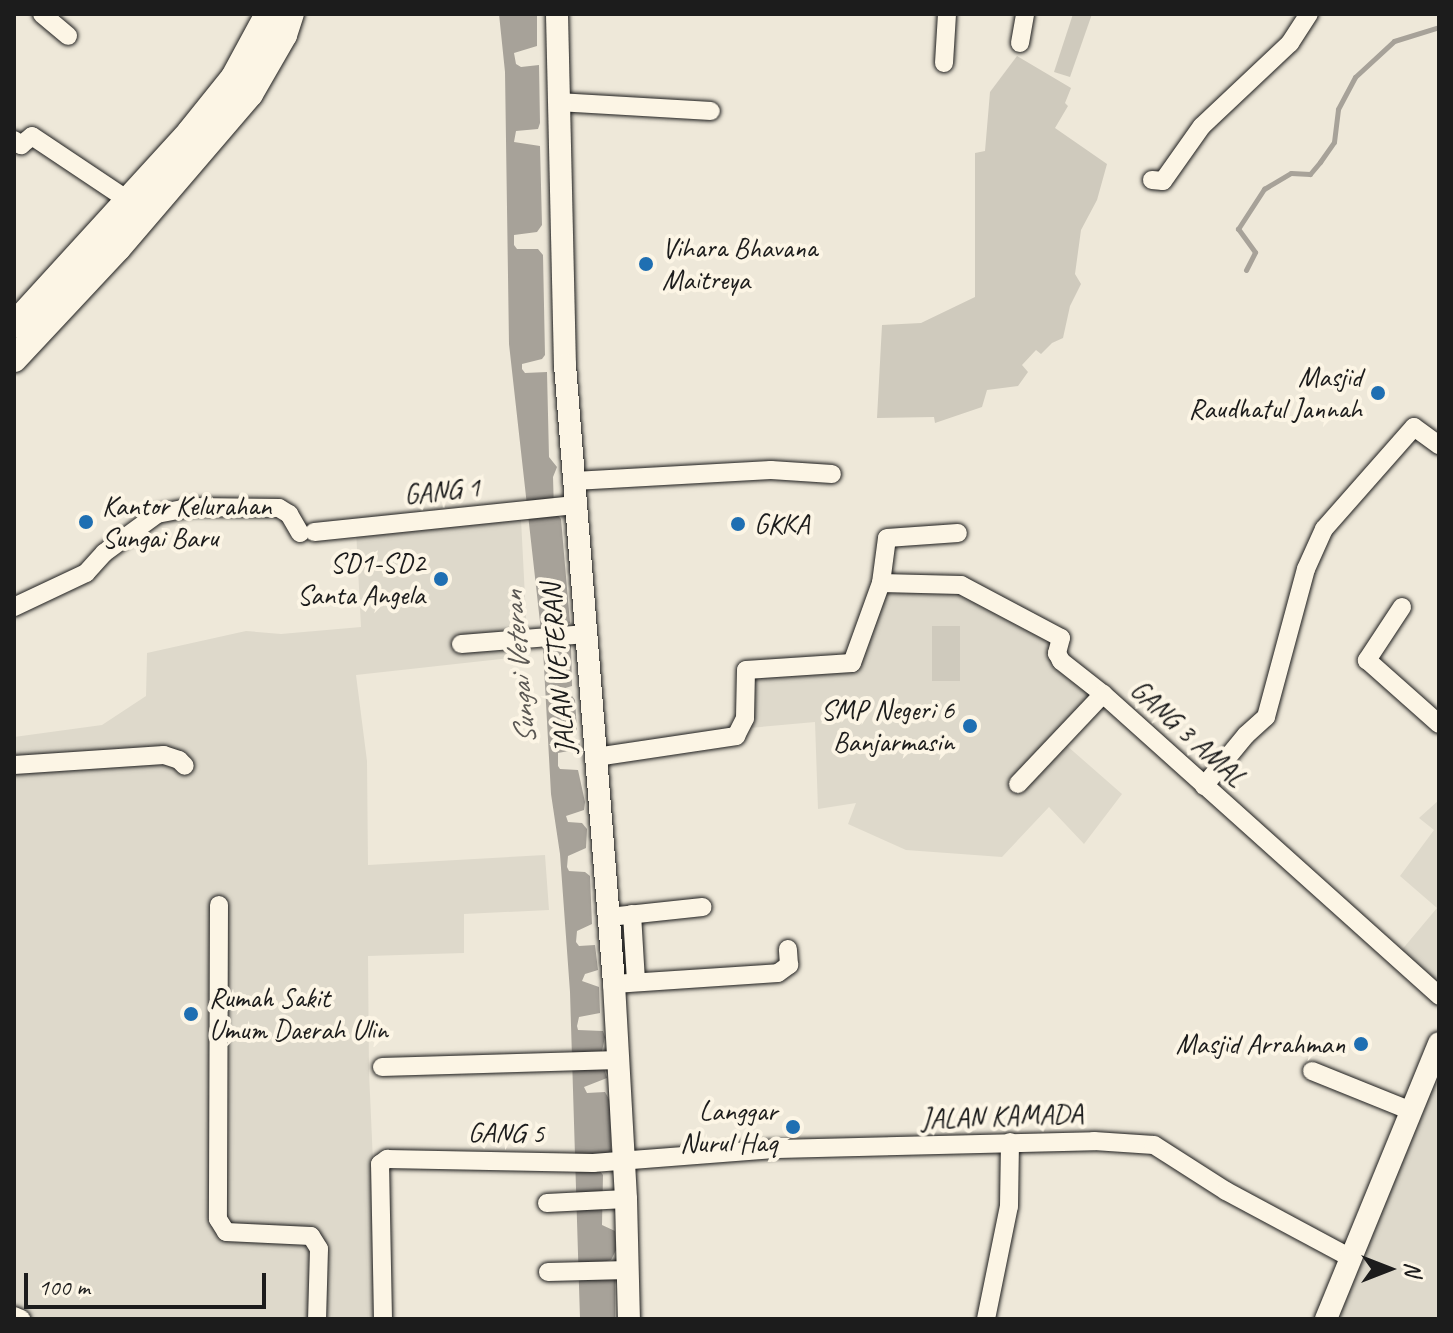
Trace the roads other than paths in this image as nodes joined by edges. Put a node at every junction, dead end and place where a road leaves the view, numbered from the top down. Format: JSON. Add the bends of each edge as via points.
{"nodes":[{"id":1,"x":42,"y":14,"type":"edge"},
{"id":2,"x":268,"y":14,"type":"edge"},
{"id":3,"x":291,"y":14,"type":"edge"},
{"id":4,"x":557,"y":14,"type":"edge"},
{"id":5,"x":947,"y":14,"type":"edge"},
{"id":6,"x":1025,"y":14,"type":"edge"},
{"id":7,"x":1309,"y":14,"type":"edge"},
{"id":8,"x":68,"y":36,"type":"dead end"},
{"id":9,"x":1020,"y":43,"type":"dead end"},
{"id":10,"x":944,"y":63,"type":"dead end"},
{"id":11,"x":558,"y":102,"type":"junction"},
{"id":12,"x":711,"y":111,"type":"dead end"},
{"id":13,"x":14,"y":140,"type":"edge"},
{"id":14,"x":1152,"y":180,"type":"dead end"},
{"id":15,"x":129,"y":201,"type":"junction"},
{"id":16,"x":14,"y":325,"type":"edge"},
{"id":17,"x":14,"y":359,"type":"edge"},
{"id":18,"x":1439,"y":445,"type":"edge"},
{"id":19,"x":832,"y":474,"type":"dead end"},
{"id":20,"x":574,"y":481,"type":"junction"},
{"id":21,"x":569,"y":506,"type":"junction"},
{"id":22,"x":958,"y":533,"type":"dead end"},
{"id":23,"x":881,"y":583,"type":"junction"},
{"id":24,"x":14,"y":607,"type":"edge"},
{"id":25,"x":1402,"y":607,"type":"dead end"},
{"id":26,"x":578,"y":635,"type":"junction"},
{"id":27,"x":461,"y":644,"type":"dead end"},
{"id":28,"x":1103,"y":694,"type":"junction"},
{"id":29,"x":1439,"y":724,"type":"edge"},
{"id":30,"x":596,"y":757,"type":"junction"},
{"id":31,"x":14,"y":765,"type":"edge"},
{"id":32,"x":185,"y":766,"type":"dead end"},
{"id":33,"x":1018,"y":784,"type":"dead end"},
{"id":34,"x":1204,"y":786,"type":"junction"},
{"id":35,"x":219,"y":905,"type":"dead end"},
{"id":36,"x":702,"y":907,"type":"dead end"},
{"id":37,"x":632,"y":914,"type":"junction"},
{"id":38,"x":609,"y":917,"type":"junction"},
{"id":39,"x":788,"y":949,"type":"dead end"},
{"id":40,"x":625,"y":983,"type":"junction"},
{"id":41,"x":1439,"y":996,"type":"edge"},
{"id":42,"x":1439,"y":1043,"type":"edge"},
{"id":43,"x":618,"y":1060,"type":"junction"},
{"id":44,"x":382,"y":1067,"type":"dead end"},
{"id":45,"x":1312,"y":1071,"type":"dead end"},
{"id":46,"x":1411,"y":1111,"type":"junction"},
{"id":47,"x":1010,"y":1142,"type":"junction"},
{"id":48,"x":624,"y":1161,"type":"junction"},
{"id":49,"x":616,"y":1199,"type":"junction"},
{"id":50,"x":547,"y":1203,"type":"dead end"},
{"id":51,"x":1351,"y":1258,"type":"junction"},
{"id":52,"x":618,"y":1270,"type":"junction"},
{"id":53,"x":548,"y":1272,"type":"dead end"},
{"id":54,"x":14,"y":1316,"type":"edge"},
{"id":55,"x":21,"y":1319,"type":"edge"},
{"id":56,"x":317,"y":1319,"type":"edge"},
{"id":57,"x":383,"y":1319,"type":"edge"},
{"id":58,"x":629,"y":1319,"type":"edge"},
{"id":59,"x":986,"y":1319,"type":"edge"},
{"id":60,"x":1326,"y":1319,"type":"edge"}],
"edges":[{"from":1,"to":8,"type":"street"},
{"from":2,"to":15,"type":"highway","via":[[234,77]]},
{"from":3,"to":17,"type":"highway","via":[[250,94]]},
{"from":4,"to":11,"type":"main road","name":"JALAN VETERAN"},
{"from":5,"to":10,"type":"street"},
{"from":6,"to":9,"type":"street"},
{"from":7,"to":14,"type":"street","via":[[1290,43],[1202,126],[1163,181]]},
{"from":11,"to":12,"type":"street"},
{"from":11,"to":20,"type":"main road","name":"JALAN VETERAN","via":[[565,365]]},
{"from":13,"to":15,"type":"street","via":[[21,145],[32,136]]},
{"from":15,"to":16,"type":"highway"},
{"from":18,"to":34,"type":"street","via":[[1414,427],[1324,529],[1306,569],[1266,717]]},
{"from":19,"to":20,"type":"street","via":[[771,470]]},
{"from":20,"to":21,"type":"main road","name":"JALAN VETERAN"},
{"from":21,"to":24,"type":"street","name":"GANG 1","via":[[307,532],[279,508],[192,507],[157,514],[86,573]]},
{"from":21,"to":26,"type":"main road","name":"JALAN VETERAN"},
{"from":22,"to":23,"type":"street","via":[[890,536]]},
{"from":23,"to":28,"type":"street","name":"GANG 3 AMAL","via":[[961,585],[1061,638],[1058,657]]},
{"from":23,"to":30,"type":"street","via":[[852,663],[746,670],[745,718],[736,736]]},
{"from":25,"to":29,"type":"street","via":[[1367,660]]},
{"from":26,"to":27,"type":"street"},
{"from":26,"to":30,"type":"main road","name":"JALAN VETERAN"},
{"from":28,"to":33,"type":"street"},
{"from":28,"to":34,"type":"street","name":"GANG 3 AMAL"},
{"from":30,"to":38,"type":"main road","name":"JALAN VETERAN"},
{"from":31,"to":32,"type":"street","via":[[164,755]]},
{"from":34,"to":41,"type":"street","name":"GANG 3 AMAL"},
{"from":35,"to":56,"type":"street","via":[[218,1219],[226,1232],[311,1236],[319,1249]]},
{"from":36,"to":37,"type":"street"},
{"from":37,"to":38,"type":"street"},
{"from":37,"to":40,"type":"street"},
{"from":38,"to":40,"type":"main road","name":"JALAN VETERAN"},
{"from":39,"to":40,"type":"street","via":[[789,965],[778,973]]},
{"from":40,"to":43,"type":"main road","name":"JALAN VETERAN"},
{"from":42,"to":46,"type":"main road"},
{"from":43,"to":44,"type":"street"},
{"from":43,"to":48,"type":"main road","name":"JALAN VETERAN"},
{"from":45,"to":46,"type":"street"},
{"from":46,"to":51,"type":"main road"},
{"from":47,"to":48,"type":"street","name":"JALAN KAMADA","via":[[777,1149]]},
{"from":47,"to":51,"type":"street","name":"JALAN KAMADA","via":[[1154,1145],[1226,1191]]},
{"from":47,"to":59,"type":"street","via":[[1009,1206]]},
{"from":48,"to":49,"type":"main road","name":"JALAN VETERAN"},
{"from":48,"to":57,"type":"street","name":"GANG 5","via":[[387,1159],[380,1164]]},
{"from":49,"to":50,"type":"street"},
{"from":49,"to":52,"type":"main road","name":"JALAN VETERAN"},
{"from":51,"to":60,"type":"main road"},
{"from":52,"to":53,"type":"street"},
{"from":52,"to":58,"type":"main road","name":"JALAN VETERAN"},
{"from":54,"to":55,"type":"street"}]}
